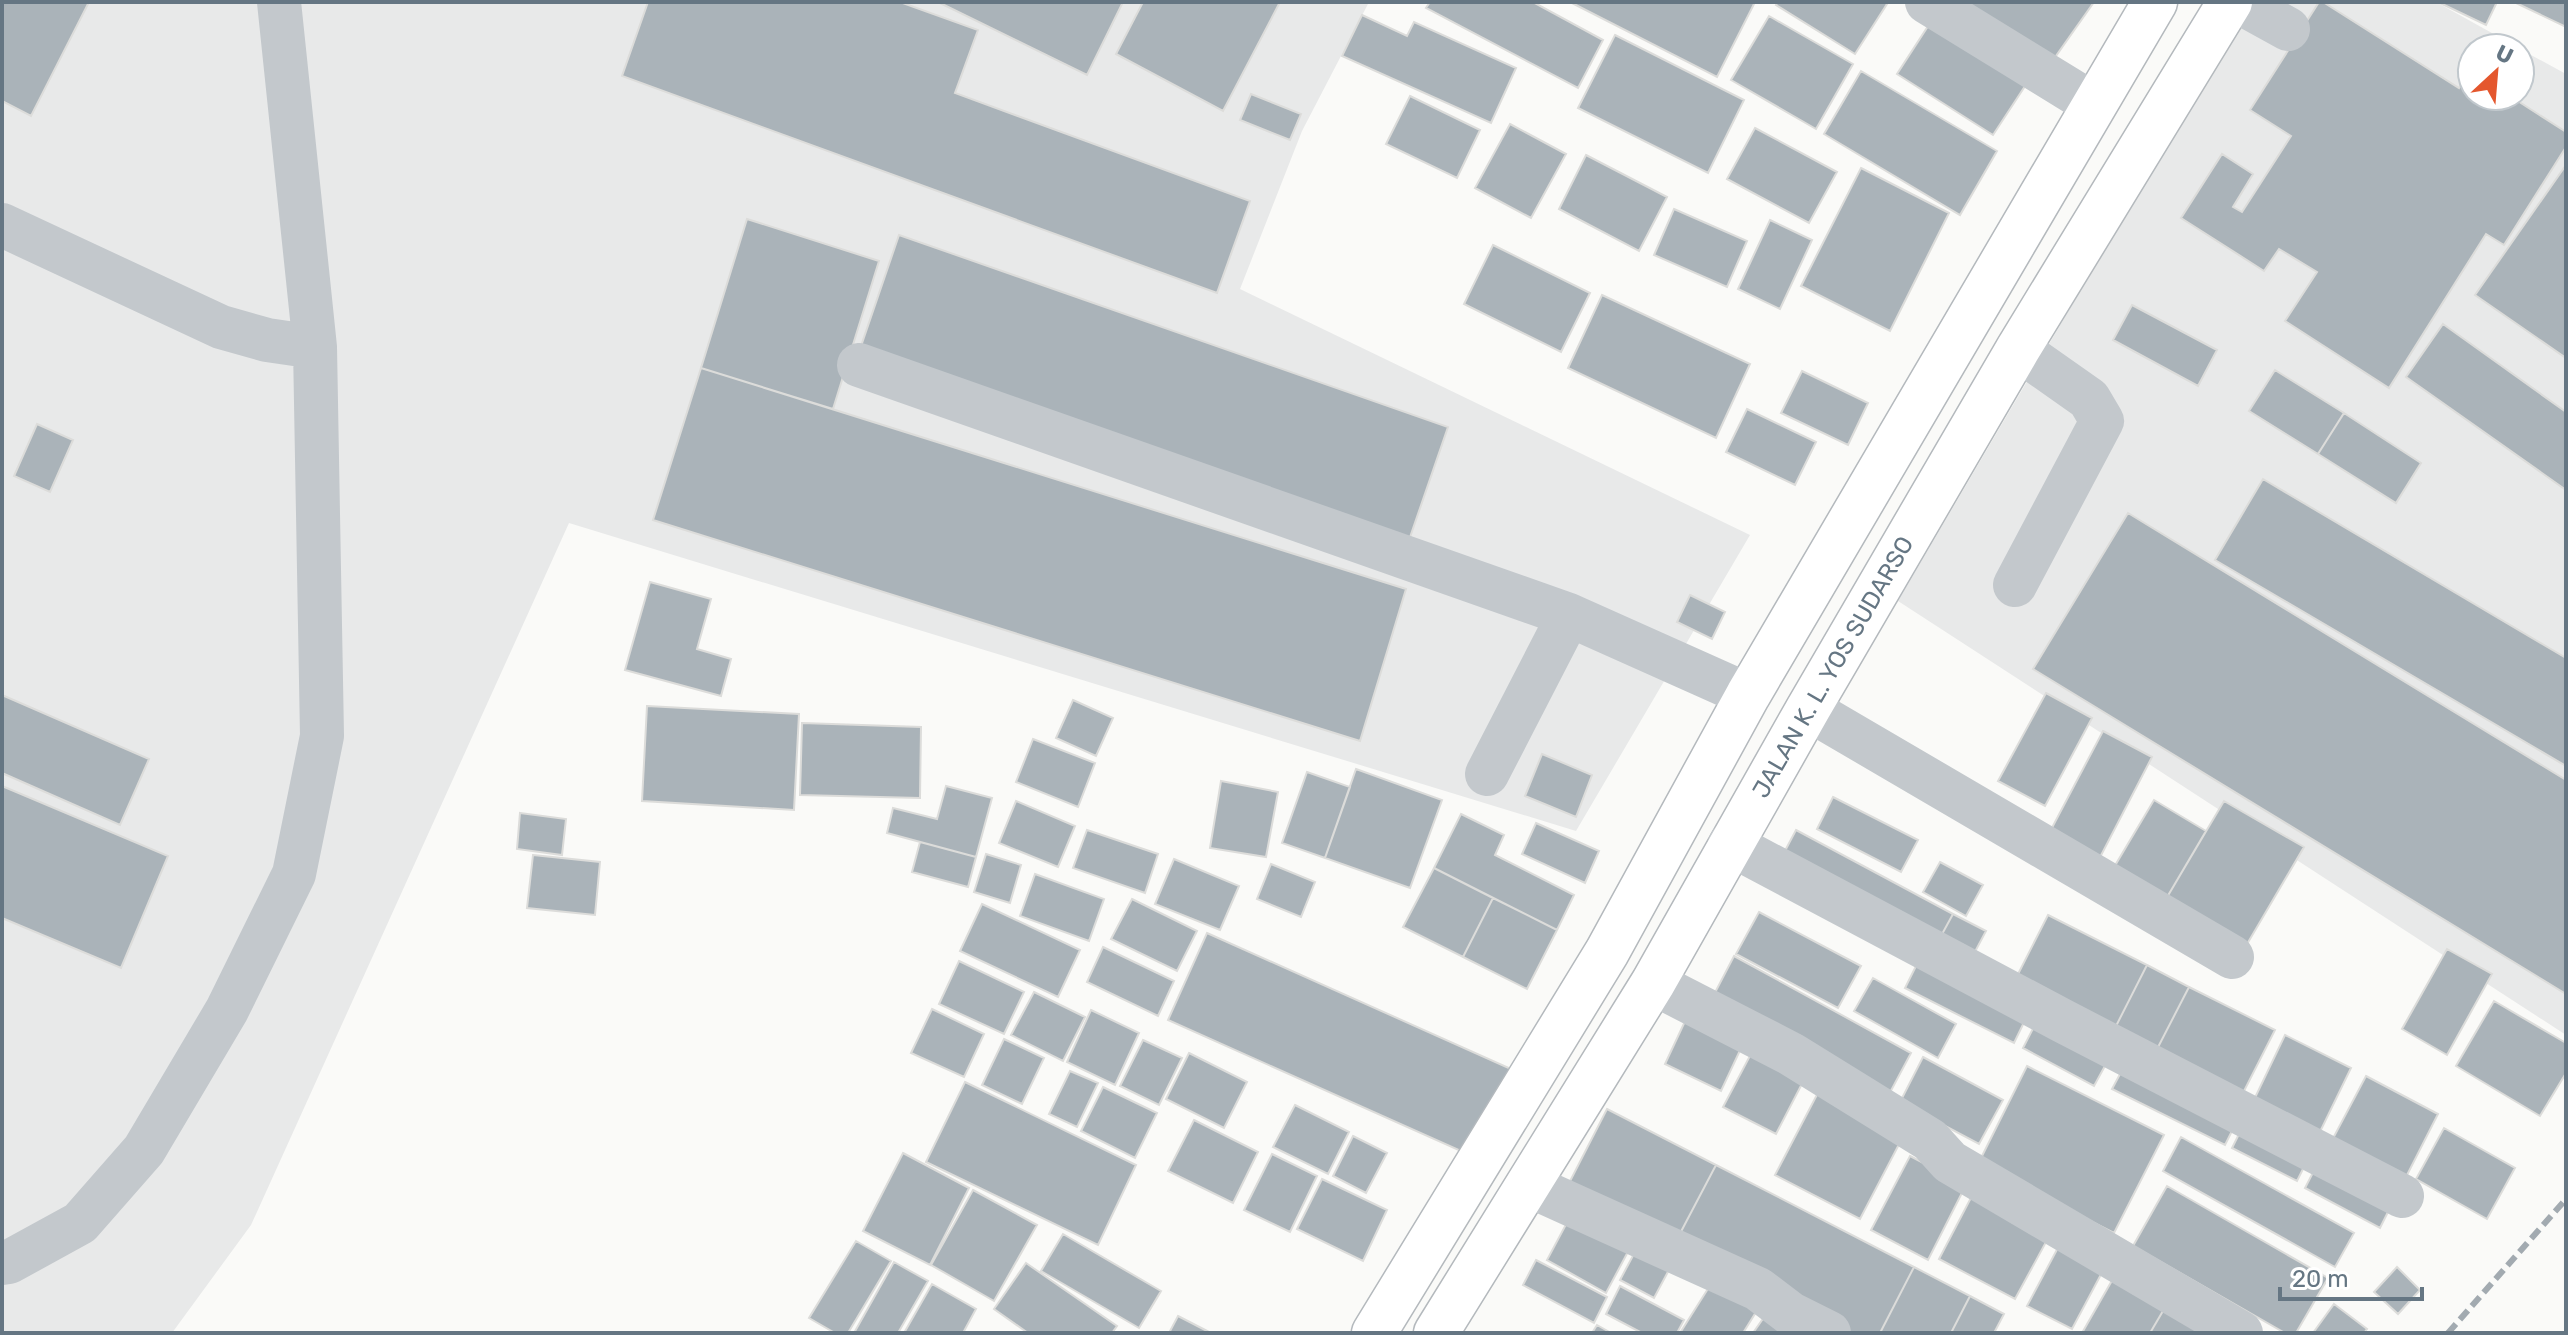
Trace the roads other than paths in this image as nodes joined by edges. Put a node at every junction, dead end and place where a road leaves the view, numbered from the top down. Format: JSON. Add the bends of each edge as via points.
{"nodes":[{"id":1,"x":279,"y":2,"type":"edge"},
{"id":2,"x":1927,"y":2,"type":"edge"},
{"id":3,"x":2155,"y":2,"type":"edge"},
{"id":4,"x":2230,"y":2,"type":"edge"},
{"id":5,"x":2239,"y":2,"type":"edge"},
{"id":6,"x":2288,"y":29,"type":"dead end"},
{"id":7,"x":2093,"y":104,"type":"junction"},
{"id":8,"x":2,"y":225,"type":"edge"},
{"id":9,"x":315,"y":347,"type":"junction"},
{"id":10,"x":2018,"y":349,"type":"junction"},
{"id":11,"x":859,"y":365,"type":"dead end"},
{"id":12,"x":2015,"y":585,"type":"dead end"},
{"id":13,"x":1569,"y":615,"type":"junction"},
{"id":14,"x":1748,"y":695,"type":"junction"},
{"id":15,"x":1808,"y":709,"type":"junction"},
{"id":16,"x":1487,"y":774,"type":"dead end"},
{"id":17,"x":1730,"y":844,"type":"junction"},
{"id":18,"x":2232,"y":957,"type":"dead end"},
{"id":19,"x":1653,"y":983,"type":"junction"},
{"id":20,"x":1528,"y":1185,"type":"junction"},
{"id":21,"x":2402,"y":1196,"type":"dead end"},
{"id":22,"x":2,"y":1263,"type":"edge"},
{"id":23,"x":1374,"y":1333,"type":"edge"},
{"id":24,"x":1436,"y":1333,"type":"edge"},
{"id":25,"x":1829,"y":1333,"type":"edge"},
{"id":26,"x":2241,"y":1333,"type":"edge"}],
"edges":[{"from":1,"to":9,"type":"street"},
{"from":2,"to":7,"type":"street"},
{"from":3,"to":7,"type":"highway"},
{"from":4,"to":10,"type":"highway","name":"JALAN K. L. YOS SUDARSO"},
{"from":5,"to":6,"type":"street"},
{"from":7,"to":14,"type":"highway"},
{"from":8,"to":9,"type":"street","via":[[221,327]]},
{"from":9,"to":22,"type":"street","via":[[322,736],[294,874],[227,1010],[144,1150],[80,1223]]},
{"from":10,"to":12,"type":"street","via":[[2089,399],[2102,421]]},
{"from":10,"to":15,"type":"highway","name":"JALAN K. L. YOS SUDARSO"},
{"from":11,"to":13,"type":"street"},
{"from":13,"to":14,"type":"street"},
{"from":13,"to":16,"type":"street"},
{"from":14,"to":23,"type":"highway","via":[[1607,952]]},
{"from":15,"to":17,"type":"highway","name":"JALAN K. L. YOS SUDARSO"},
{"from":15,"to":18,"type":"street"},
{"from":17,"to":19,"type":"highway","name":"JALAN K. L. YOS SUDARSO"},
{"from":17,"to":21,"type":"street"},
{"from":19,"to":20,"type":"highway","name":"JALAN K. L. YOS SUDARSO"},
{"from":19,"to":26,"type":"street","via":[[1791,1054],[1930,1140],[1950,1162]]},
{"from":20,"to":24,"type":"highway","name":"JALAN K. L. YOS SUDARSO"},
{"from":20,"to":25,"type":"street","via":[[1758,1289]]}]}
